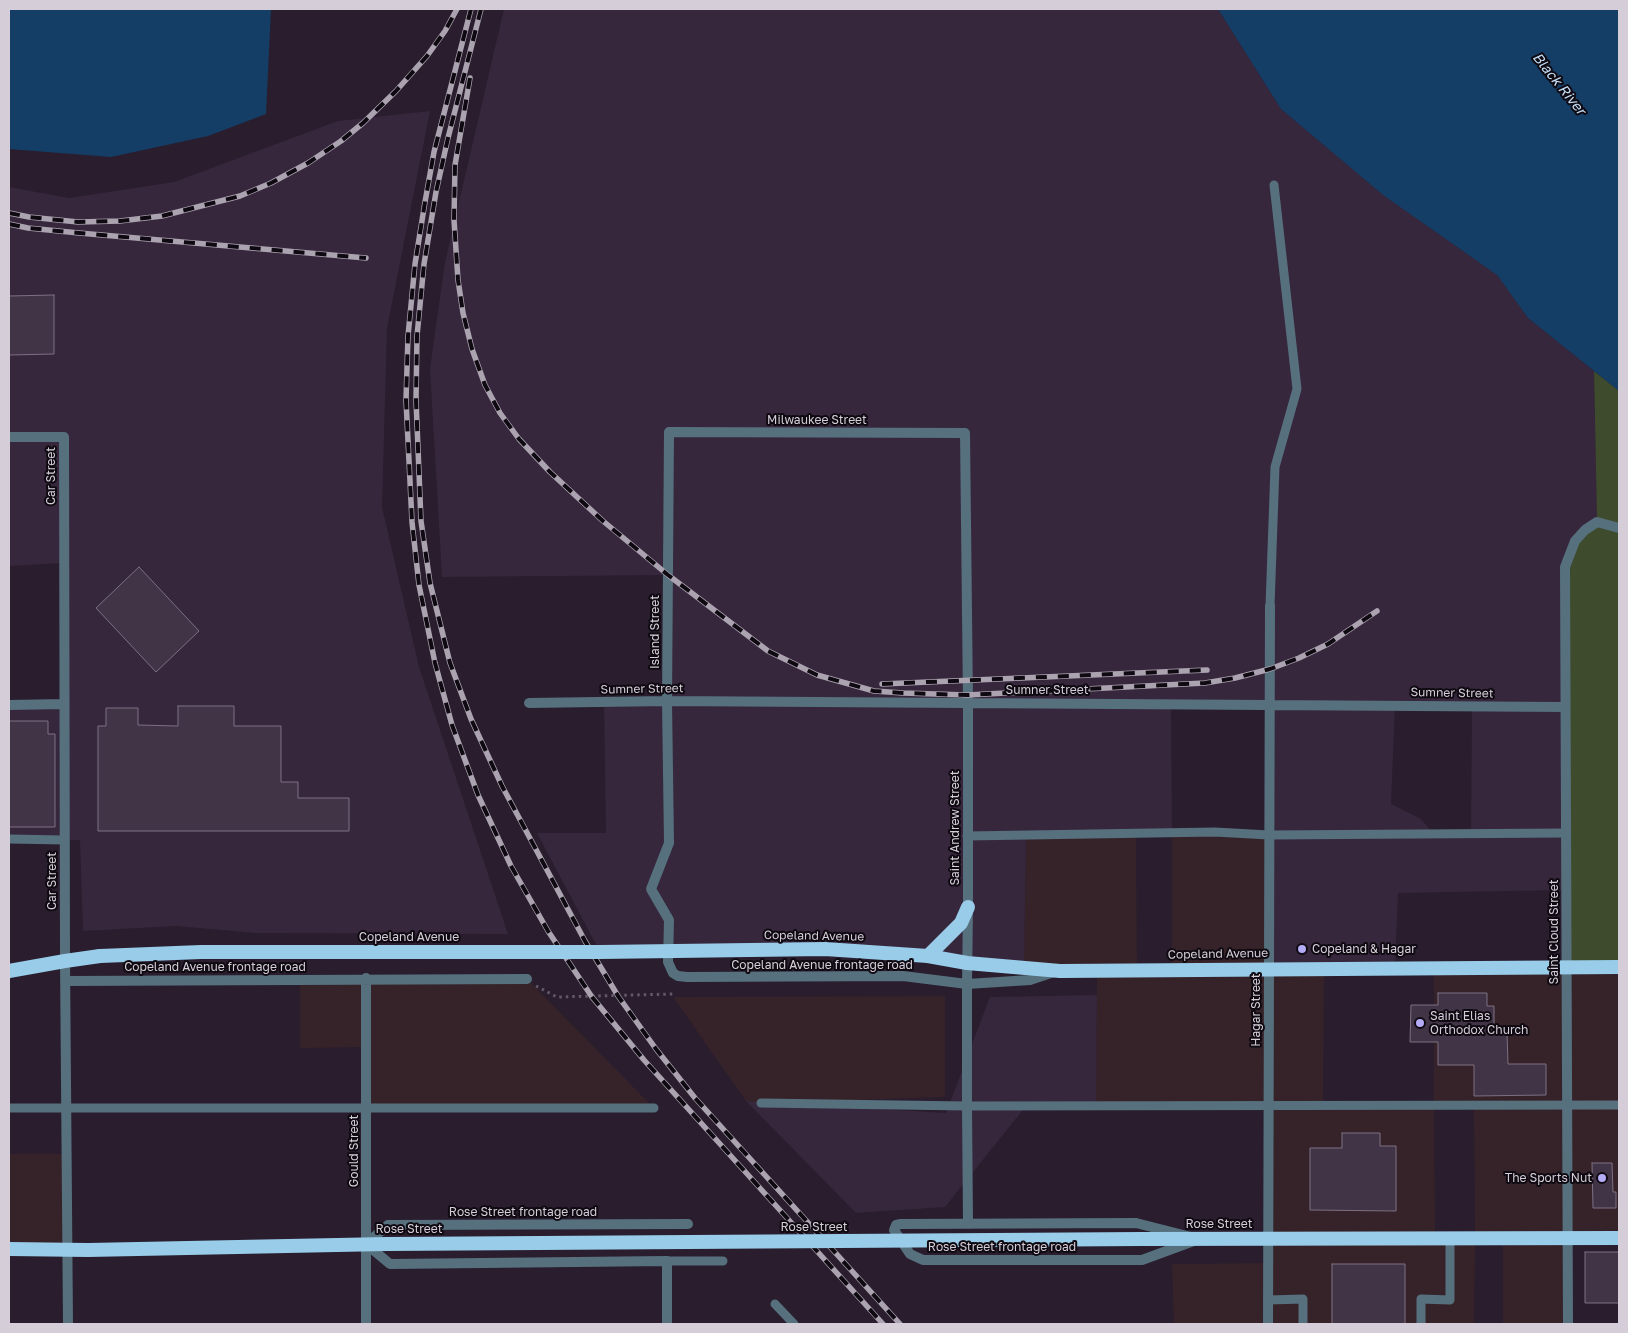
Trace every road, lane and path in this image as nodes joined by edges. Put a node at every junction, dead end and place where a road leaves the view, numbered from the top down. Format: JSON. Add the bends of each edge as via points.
{"nodes":[{"id":1,"x":1274,"y":185,"type":"dead end"},
{"id":2,"x":669,"y":432,"type":"joint"},
{"id":3,"x":966,"y":433,"type":"joint"},
{"id":4,"x":9,"y":437,"type":"edge"},
{"id":5,"x":1619,"y":528,"type":"edge"},
{"id":6,"x":1270,"y":606,"type":"joint"},
{"id":7,"x":667,"y":701,"type":"junction"},
{"id":8,"x":968,"y":702,"type":"junction"},
{"id":9,"x":529,"y":703,"type":"dead end"},
{"id":10,"x":64,"y":704,"type":"junction"},
{"id":11,"x":1270,"y":704,"type":"junction"},
{"id":12,"x":9,"y":705,"type":"edge"},
{"id":13,"x":1565,"y":707,"type":"junction"},
{"id":14,"x":1566,"y":833,"type":"junction"},
{"id":15,"x":1269,"y":835,"type":"junction"},
{"id":16,"x":967,"y":836,"type":"junction"},
{"id":17,"x":9,"y":840,"type":"edge"},
{"id":18,"x":64,"y":840,"type":"junction"},
{"id":19,"x":651,"y":889,"type":"joint"},
{"id":20,"x":968,"y":906,"type":"junction"},
{"id":21,"x":928,"y":956,"type":"junction"},
{"id":22,"x":64,"y":960,"type":"junction"},
{"id":23,"x":967,"y":963,"type":"junction"},
{"id":24,"x":1566,"y":967,"type":"junction"},
{"id":25,"x":1619,"y":967,"type":"edge"},
{"id":26,"x":1269,"y":968,"type":"junction"},
{"id":27,"x":1060,"y":970,"type":"junction"},
{"id":28,"x":9,"y":971,"type":"edge"},
{"id":29,"x":366,"y":978,"type":"junction"},
{"id":30,"x":527,"y":979,"type":"joint"},
{"id":31,"x":65,"y":981,"type":"junction"},
{"id":32,"x":967,"y":984,"type":"junction"},
{"id":33,"x":673,"y":994,"type":"dead end"},
{"id":34,"x":761,"y":1102,"type":"dead end"},
{"id":35,"x":1567,"y":1104,"type":"junction"},
{"id":36,"x":1268,"y":1105,"type":"junction"},
{"id":37,"x":1619,"y":1105,"type":"edge"},
{"id":38,"x":966,"y":1106,"type":"junction"},
{"id":39,"x":9,"y":1108,"type":"edge"},
{"id":40,"x":66,"y":1108,"type":"junction"},
{"id":41,"x":654,"y":1108,"type":"dead end"},
{"id":42,"x":366,"y":1109,"type":"junction"},
{"id":43,"x":688,"y":1224,"type":"dead end"},
{"id":44,"x":968,"y":1224,"type":"junction"},
{"id":45,"x":1450,"y":1238,"type":"junction"},
{"id":46,"x":1568,"y":1238,"type":"junction"},
{"id":47,"x":1619,"y":1238,"type":"edge"},
{"id":48,"x":1267,"y":1239,"type":"junction"},
{"id":49,"x":1199,"y":1240,"type":"junction"},
{"id":50,"x":366,"y":1244,"type":"junction"},
{"id":51,"x":68,"y":1248,"type":"junction"},
{"id":52,"x":9,"y":1249,"type":"edge"},
{"id":53,"x":723,"y":1261,"type":"dead end"},
{"id":54,"x":667,"y":1262,"type":"junction"},
{"id":55,"x":1268,"y":1300,"type":"junction"},
{"id":56,"x":775,"y":1304,"type":"dead end"},
{"id":57,"x":68,"y":1324,"type":"edge"},
{"id":58,"x":366,"y":1324,"type":"edge"},
{"id":59,"x":667,"y":1324,"type":"edge"},
{"id":60,"x":794,"y":1324,"type":"edge"},
{"id":61,"x":1268,"y":1324,"type":"edge"},
{"id":62,"x":1303,"y":1324,"type":"edge"},
{"id":63,"x":1421,"y":1324,"type":"edge"},
{"id":64,"x":1568,"y":1324,"type":"edge"}],
"edges":[{"from":1,"to":6,"type":"lane","via":[[1297,389],[1275,467]]},
{"from":2,"to":3,"type":"street","name":"Milwaukee Street"},
{"from":2,"to":7,"type":"street","name":"Island Street"},
{"from":3,"to":8,"type":"street","name":"Saint Andrew Street"},
{"from":4,"to":10,"type":"street","name":"Car Street","via":[[64,437]]},
{"from":5,"to":13,"type":"street","name":"Saint Cloud Street","via":[[1597,522],[1585,530],[1575,541],[1565,567]]},
{"from":6,"to":11,"type":"street","name":"Hagar Street"},
{"from":7,"to":8,"type":"street","name":"Sumner Street"},
{"from":7,"to":9,"type":"street","name":"Sumner Street"},
{"from":7,"to":19,"type":"street","name":"Island Street","via":[[669,843]]},
{"from":8,"to":11,"type":"street","name":"Sumner Street"},
{"from":8,"to":16,"type":"street","name":"Saint Andrew Street"},
{"from":10,"to":12,"type":"street"},
{"from":10,"to":18,"type":"street","name":"Car Street"},
{"from":11,"to":13,"type":"street","name":"Sumner Street"},
{"from":11,"to":15,"type":"street","name":"Hagar Street"},
{"from":13,"to":14,"type":"street","name":"Saint Cloud Street"},
{"from":14,"to":15,"type":"lane"},
{"from":14,"to":24,"type":"street","name":"Saint Cloud Street"},
{"from":15,"to":16,"type":"lane","via":[[1206,832]]},
{"from":15,"to":26,"type":"street","name":"Hagar Street"},
{"from":16,"to":20,"type":"street","name":"Saint Andrew Street"},
{"from":17,"to":18,"type":"lane"},
{"from":18,"to":22,"type":"street","name":"Car Street"},
{"from":19,"to":32,"type":"street","name":"Copeland Avenue frontage road","via":[[669,920],[668,962],[678,976],[903,976]]},
{"from":20,"to":21,"type":"highway","via":[[961,923]]},
{"from":20,"to":23,"type":"street","name":"Saint Andrew Street"},
{"from":21,"to":22,"type":"highway","name":"Copeland Avenue","bridge":true,"via":[[825,949],[201,952]]},
{"from":21,"to":23,"type":"highway","name":"Copeland Avenue"},
{"from":22,"to":28,"type":"highway","name":"Copeland Avenue"},
{"from":22,"to":31,"type":"street","name":"Car Street"},
{"from":23,"to":27,"type":"highway","name":"Copeland Avenue"},
{"from":23,"to":32,"type":"street","name":"Saint Andrew Street"},
{"from":24,"to":25,"type":"highway","name":"Copeland Avenue"},
{"from":24,"to":26,"type":"highway","name":"Copeland Avenue"},
{"from":24,"to":35,"type":"street","name":"Saint Cloud Street"},
{"from":26,"to":27,"type":"highway","name":"Copeland Avenue"},
{"from":26,"to":36,"type":"street","name":"Hagar Street"},
{"from":27,"to":32,"type":"street","name":"Copeland Avenue frontage road","via":[[1030,980]]},
{"from":29,"to":30,"type":"street","name":"Copeland Avenue frontage road"},
{"from":29,"to":31,"type":"street","name":"Copeland Avenue frontage road"},
{"from":29,"to":42,"type":"street","name":"Gould Street"},
{"from":30,"to":33,"type":"path","via":[[557,997]]},
{"from":31,"to":40,"type":"street","name":"Car Street"},
{"from":32,"to":38,"type":"street","name":"Saint Andrew Street"},
{"from":34,"to":38,"type":"lane"},
{"from":35,"to":36,"type":"lane"},
{"from":35,"to":37,"type":"lane"},
{"from":35,"to":46,"type":"street","name":"Saint Cloud Street"},
{"from":36,"to":38,"type":"lane"},
{"from":36,"to":48,"type":"street","name":"Hagar Street"},
{"from":38,"to":44,"type":"street","name":"Saint Andrew Street"},
{"from":39,"to":40,"type":"lane"},
{"from":40,"to":42,"type":"lane"},
{"from":40,"to":51,"type":"street","name":"Car Street"},
{"from":41,"to":42,"type":"lane"},
{"from":42,"to":50,"type":"street","name":"Gould Street"},
{"from":43,"to":50,"type":"street","name":"Rose Street frontage road","via":[[388,1225]]},
{"from":44,"to":49,"type":"street","via":[[1136,1222]]},
{"from":44,"to":49,"type":"street","name":"Rose Street frontage road","via":[[901,1224],[894,1230],[910,1254],[923,1260],[1142,1260]]},
{"from":45,"to":46,"type":"highway","name":"Rose Street"},
{"from":45,"to":48,"type":"highway","name":"Rose Street"},
{"from":45,"to":63,"type":"lane","via":[[1450,1300],[1421,1299]]},
{"from":46,"to":47,"type":"highway","name":"Rose Street"},
{"from":46,"to":64,"type":"street","name":"Saint Cloud Street"},
{"from":48,"to":49,"type":"highway","name":"Rose Street"},
{"from":48,"to":55,"type":"street","name":"Hagar Street"},
{"from":49,"to":50,"type":"highway","name":"Rose Street","bridge":true},
{"from":50,"to":51,"type":"highway","name":"Rose Street"},
{"from":50,"to":54,"type":"street","via":[[390,1264]]},
{"from":50,"to":58,"type":"street","name":"Gould Street"},
{"from":51,"to":52,"type":"highway","name":"Rose Street"},
{"from":51,"to":57,"type":"street","name":"Car Street"},
{"from":53,"to":54,"type":"lane"},
{"from":54,"to":59,"type":"street"},
{"from":55,"to":61,"type":"street","name":"Hagar Street"},
{"from":55,"to":62,"type":"lane","via":[[1303,1299]]},
{"from":56,"to":60,"type":"lane"}]}
